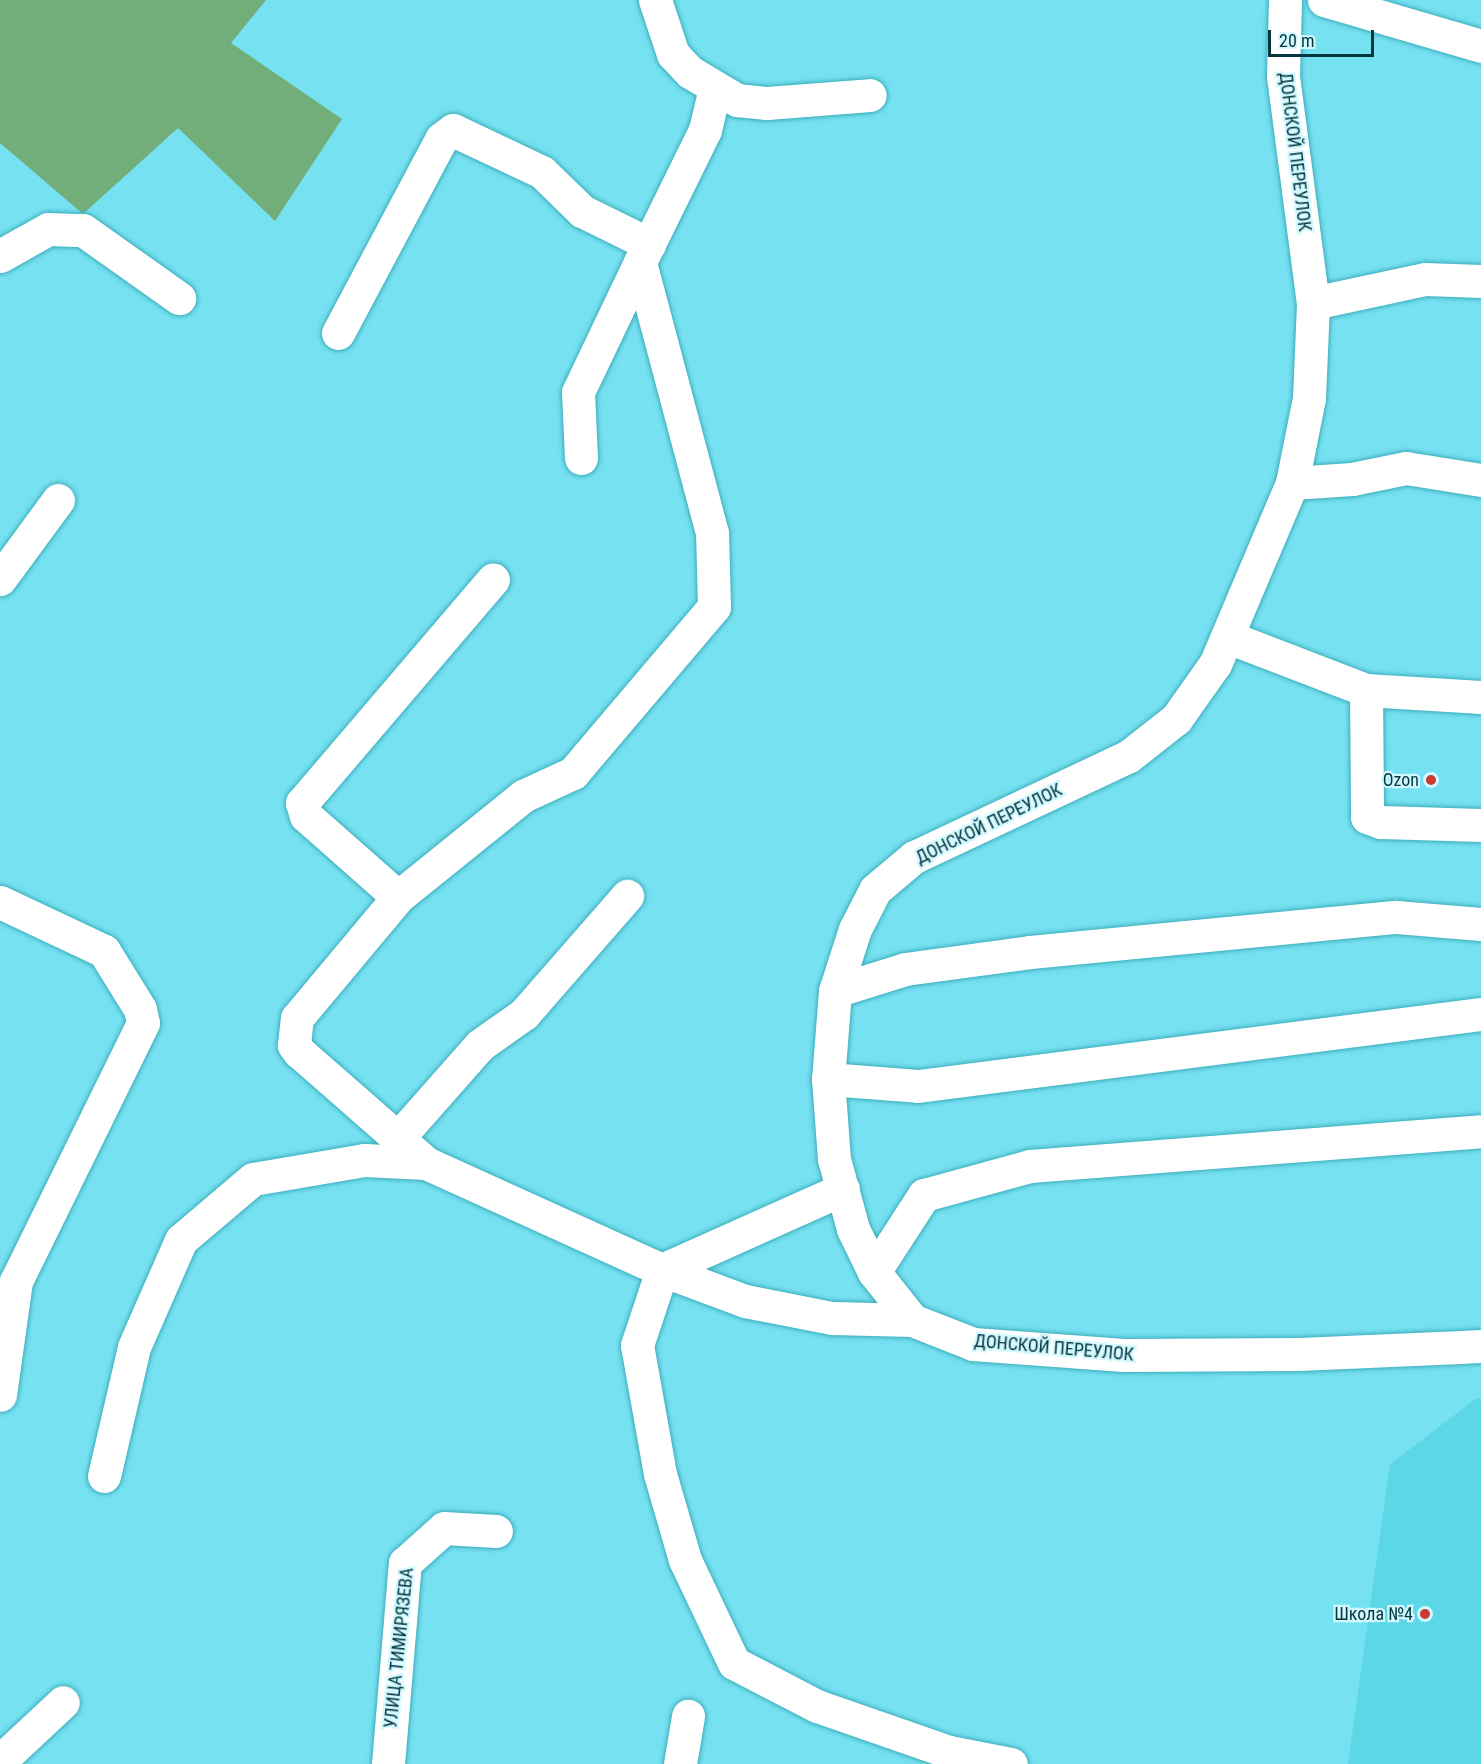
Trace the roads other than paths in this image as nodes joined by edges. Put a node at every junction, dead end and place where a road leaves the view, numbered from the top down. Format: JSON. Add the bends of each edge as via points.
{"nodes":[{"id":1,"x":655,"y":0,"type":"edge"},
{"id":2,"x":1285,"y":0,"type":"edge"},
{"id":3,"x":1324,"y":0,"type":"edge"},
{"id":4,"x":1481,"y":46,"type":"edge"},
{"id":5,"x":715,"y":88,"type":"junction"},
{"id":6,"x":870,"y":95,"type":"dead end"},
{"id":7,"x":644,"y":253,"type":"junction"},
{"id":8,"x":0,"y":256,"type":"edge"},
{"id":9,"x":1481,"y":281,"type":"edge"},
{"id":10,"x":179,"y":298,"type":"dead end"},
{"id":11,"x":1313,"y":303,"type":"junction"},
{"id":12,"x":338,"y":333,"type":"dead end"},
{"id":13,"x":581,"y":458,"type":"dead end"},
{"id":14,"x":1481,"y":480,"type":"edge"},
{"id":15,"x":1292,"y":483,"type":"junction"},
{"id":16,"x":58,"y":500,"type":"dead end"},
{"id":17,"x":0,"y":579,"type":"edge"},
{"id":18,"x":493,"y":579,"type":"dead end"},
{"id":19,"x":1228,"y":637,"type":"junction"},
{"id":20,"x":1366,"y":690,"type":"junction"},
{"id":21,"x":1481,"y":697,"type":"edge"},
{"id":22,"x":1481,"y":825,"type":"edge"},
{"id":23,"x":627,"y":896,"type":"dead end"},
{"id":24,"x":398,"y":897,"type":"junction"},
{"id":25,"x":0,"y":902,"type":"edge"},
{"id":26,"x":1481,"y":924,"type":"edge"},
{"id":27,"x":835,"y":991,"type":"junction"},
{"id":28,"x":1481,"y":1014,"type":"edge"},
{"id":29,"x":828,"y":1079,"type":"junction"},
{"id":30,"x":1481,"y":1131,"type":"edge"},
{"id":31,"x":398,"y":1138,"type":"junction"},
{"id":32,"x":426,"y":1163,"type":"junction"},
{"id":33,"x":843,"y":1189,"type":"junction"},
{"id":34,"x":662,"y":1270,"type":"junction"},
{"id":35,"x":874,"y":1272,"type":"junction"},
{"id":36,"x":912,"y":1320,"type":"junction"},
{"id":37,"x":1481,"y":1346,"type":"edge"},
{"id":38,"x":0,"y":1395,"type":"edge"},
{"id":39,"x":104,"y":1476,"type":"dead end"},
{"id":40,"x":496,"y":1532,"type":"dead end"},
{"id":41,"x":63,"y":1702,"type":"dead end"},
{"id":42,"x":688,"y":1716,"type":"dead end"},
{"id":43,"x":0,"y":1761,"type":"edge"},
{"id":44,"x":388,"y":1764,"type":"edge"},
{"id":45,"x":680,"y":1764,"type":"edge"},
{"id":46,"x":1011,"y":1764,"type":"edge"}],
"edges":[{"from":1,"to":5,"type":"street","via":[[673,54]]},
{"from":2,"to":11,"type":"street","name":"ДОНСКОЙ ПЕРЕУЛОК","via":[[1283,76]]},
{"from":3,"to":4,"type":"street"},
{"from":5,"to":6,"type":"street","via":[[737,100],[767,103]]},
{"from":5,"to":7,"type":"street","via":[[705,130]]},
{"from":7,"to":12,"type":"street","via":[[582,211],[542,172],[453,130],[441,139]]},
{"from":7,"to":13,"type":"street","via":[[578,392]]},
{"from":7,"to":24,"type":"street","via":[[712,533],[714,607],[573,772],[523,796]]},
{"from":8,"to":10,"type":"street","via":[[48,229],[83,230]]},
{"from":9,"to":11,"type":"street","via":[[1425,279]]},
{"from":11,"to":15,"type":"street","name":"ДОНСКОЙ ПЕРЕУЛОК","via":[[1309,398]]},
{"from":14,"to":15,"type":"street","via":[[1406,468],[1352,479]]},
{"from":15,"to":19,"type":"street","name":"ДОНСКОЙ ПЕРЕУЛОК"},
{"from":16,"to":17,"type":"street"},
{"from":18,"to":24,"type":"street","via":[[302,802],[306,816]]},
{"from":19,"to":20,"type":"street"},
{"from":19,"to":27,"type":"street","name":"ДОНСКОЙ ПЕРЕУЛОК","via":[[1215,664],[1176,719],[1129,756],[914,857],[875,890],[855,929]]},
{"from":20,"to":21,"type":"street"},
{"from":20,"to":22,"type":"street","via":[[1367,817],[1381,822]]},
{"from":23,"to":31,"type":"street","via":[[524,1014],[480,1045]]},
{"from":24,"to":31,"type":"street","via":[[300,1011],[294,1035],[299,1052]]},
{"from":25,"to":38,"type":"street","via":[[104,951],[140,1009],[143,1023],[16,1281]]},
{"from":26,"to":27,"type":"street","via":[[1396,917],[1030,952],[905,969]]},
{"from":27,"to":29,"type":"street","name":"ДОНСКОЙ ПЕРЕУЛОК"},
{"from":28,"to":29,"type":"street","via":[[918,1086]]},
{"from":29,"to":33,"type":"street","name":"ДОНСКОЙ ПЕРЕУЛОК","via":[[834,1159]]},
{"from":30,"to":35,"type":"street","via":[[1030,1166],[924,1195]]},
{"from":31,"to":32,"type":"street"},
{"from":32,"to":34,"type":"street"},
{"from":32,"to":39,"type":"street","via":[[364,1160],[253,1179],[181,1240],[134,1347]]},
{"from":33,"to":34,"type":"street"},
{"from":33,"to":35,"type":"street","name":"ДОНСКОЙ ПЕРЕУЛОК","via":[[853,1229]]},
{"from":34,"to":36,"type":"street","via":[[744,1301],[832,1318]]},
{"from":34,"to":46,"type":"street","via":[[637,1345],[660,1474],[685,1560],[734,1663],[817,1706],[949,1752]]},
{"from":35,"to":36,"type":"street","name":"ДОНСКОЙ ПЕРЕУЛОК"},
{"from":36,"to":37,"type":"street","name":"ДОНСКОЙ ПЕРЕУЛОК","via":[[973,1344],[1124,1355],[1299,1354]]},
{"from":40,"to":44,"type":"street","name":"УЛИЦА ТИМИРЯЗЕВА","via":[[444,1528],[405,1563]]},
{"from":41,"to":43,"type":"street"},
{"from":42,"to":45,"type":"street"}]}
